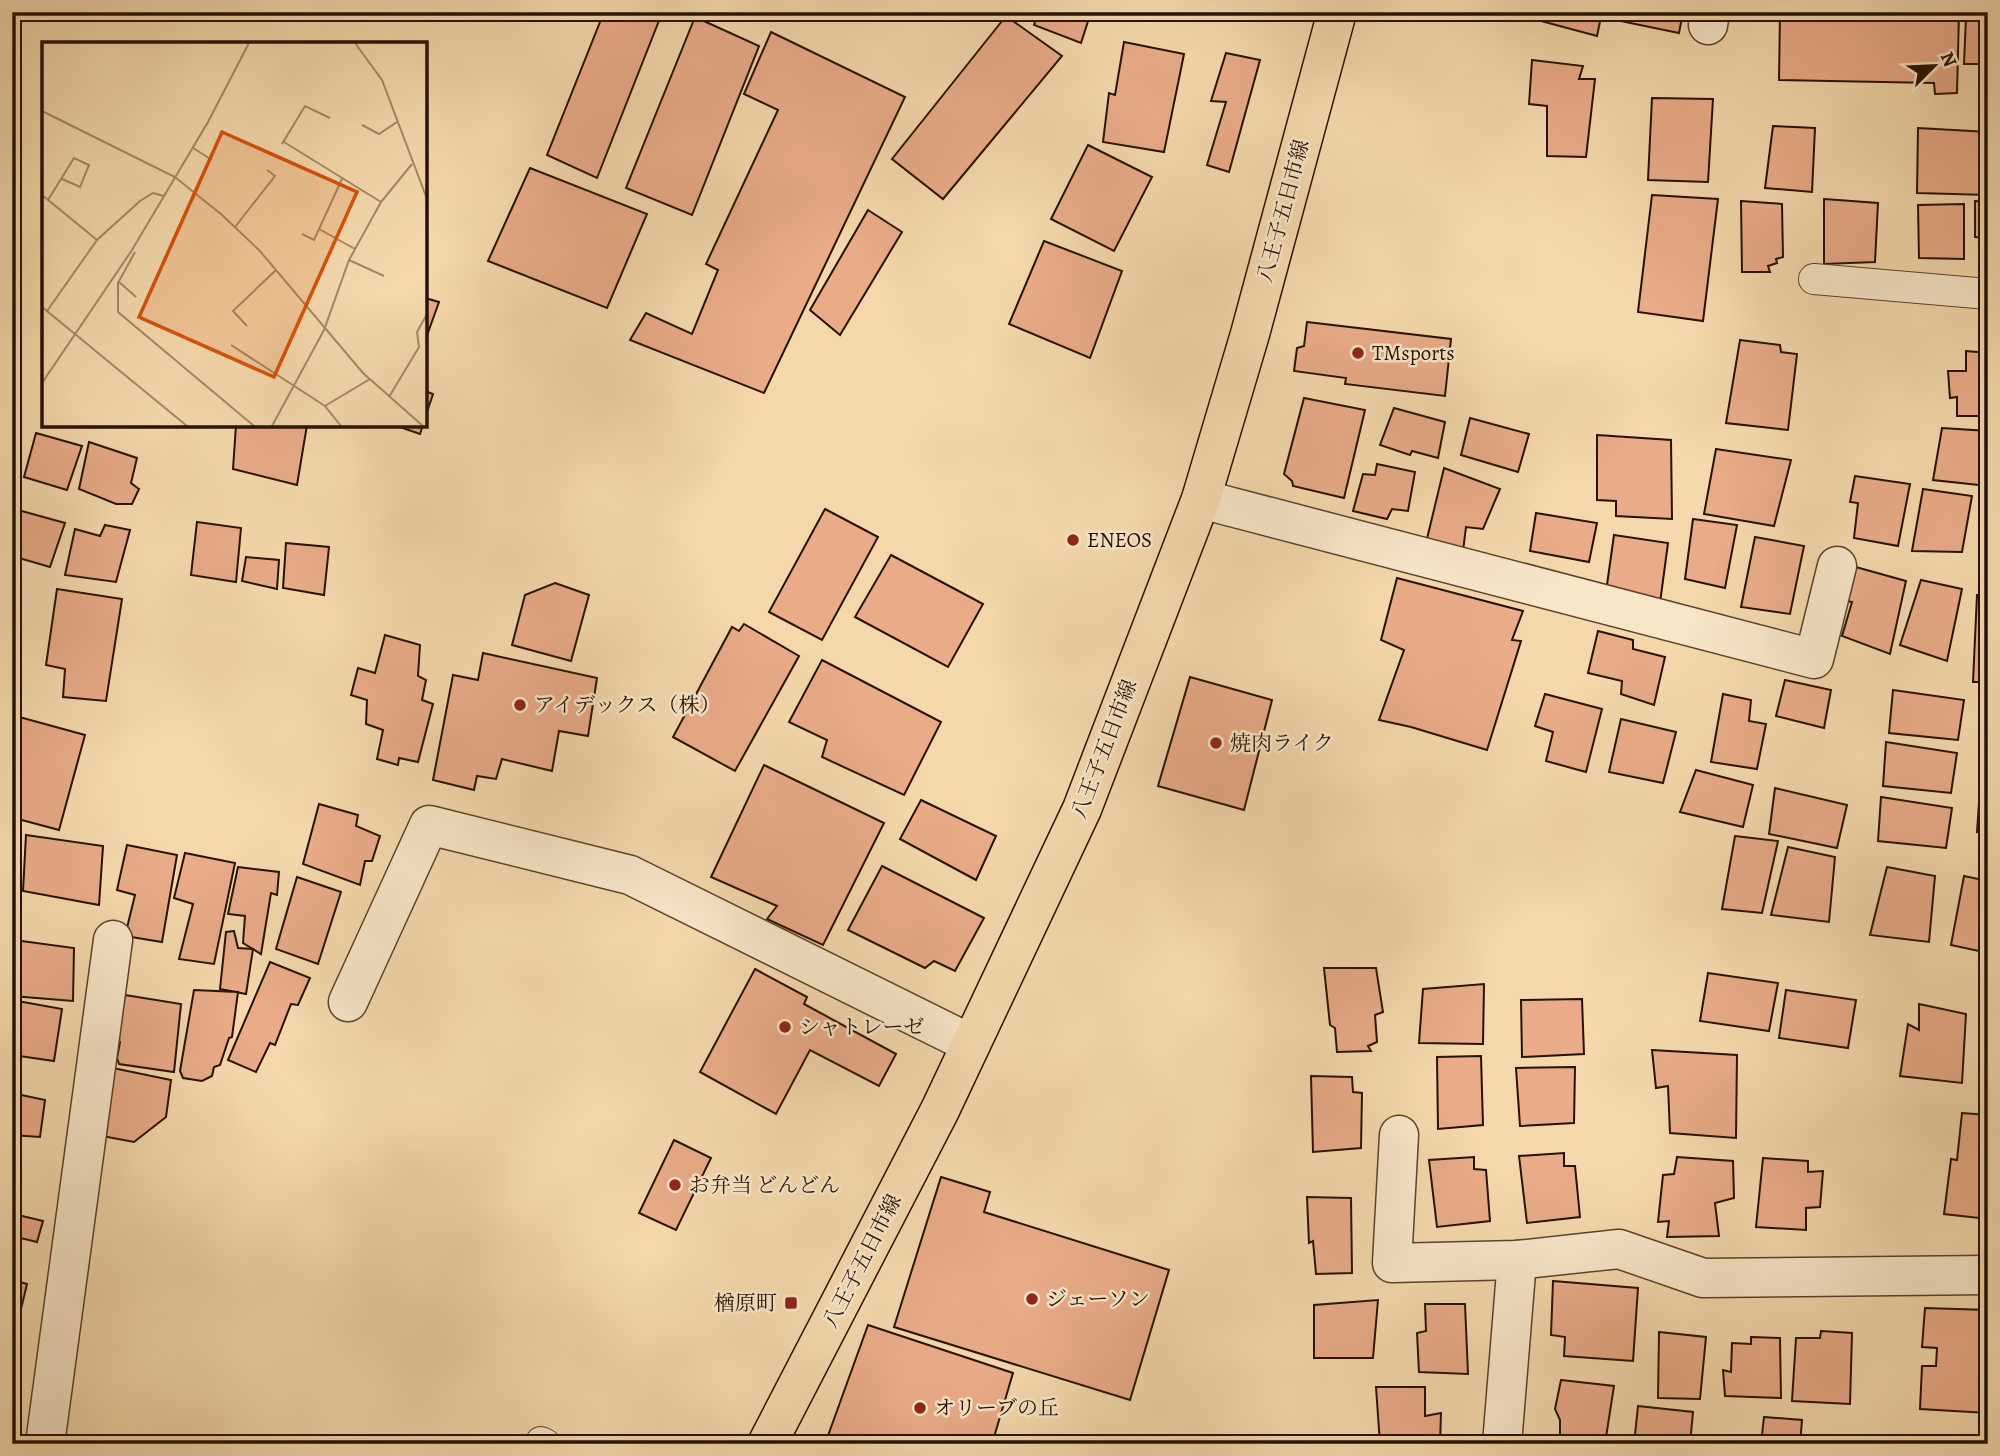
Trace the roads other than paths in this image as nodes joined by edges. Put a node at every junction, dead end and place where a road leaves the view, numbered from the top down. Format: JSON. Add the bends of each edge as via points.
{"nodes":[{"id":1,"x":1337,"y":12,"type":"edge"},
{"id":2,"x":1814,"y":279,"type":"dead end"},
{"id":3,"x":1988,"y":294,"type":"edge"},
{"id":4,"x":1200,"y":499,"type":"junction"},
{"id":5,"x":1838,"y":566,"type":"dead end"},
{"id":6,"x":113,"y":940,"type":"dead end"},
{"id":7,"x":348,"y":1002,"type":"dead end"},
{"id":8,"x":971,"y":1044,"type":"junction"},
{"id":9,"x":1399,"y":1135,"type":"dead end"},
{"id":10,"x":1517,"y":1260,"type":"junction"},
{"id":11,"x":1988,"y":1275,"type":"edge"},
{"id":12,"x":45,"y":1444,"type":"edge"},
{"id":13,"x":767,"y":1444,"type":"edge"},
{"id":14,"x":1502,"y":1444,"type":"edge"}],
"edges":[{"from":1,"to":4,"type":"main road","name":"八王子五日市線"},
{"from":2,"to":3,"type":"lane"},
{"from":4,"to":5,"type":"street","via":[[1814,659]]},
{"from":4,"to":8,"type":"main road","name":"八王子五日市線","via":[[1082,809]]},
{"from":6,"to":12,"type":"street"},
{"from":7,"to":8,"type":"street","via":[[429,825],[630,875]]},
{"from":8,"to":13,"type":"main road","name":"八王子五日市線"},
{"from":9,"to":10,"type":"street","via":[[1392,1263]]},
{"from":10,"to":11,"type":"street","via":[[1619,1249],[1703,1278]]},
{"from":10,"to":14,"type":"street"}]}
